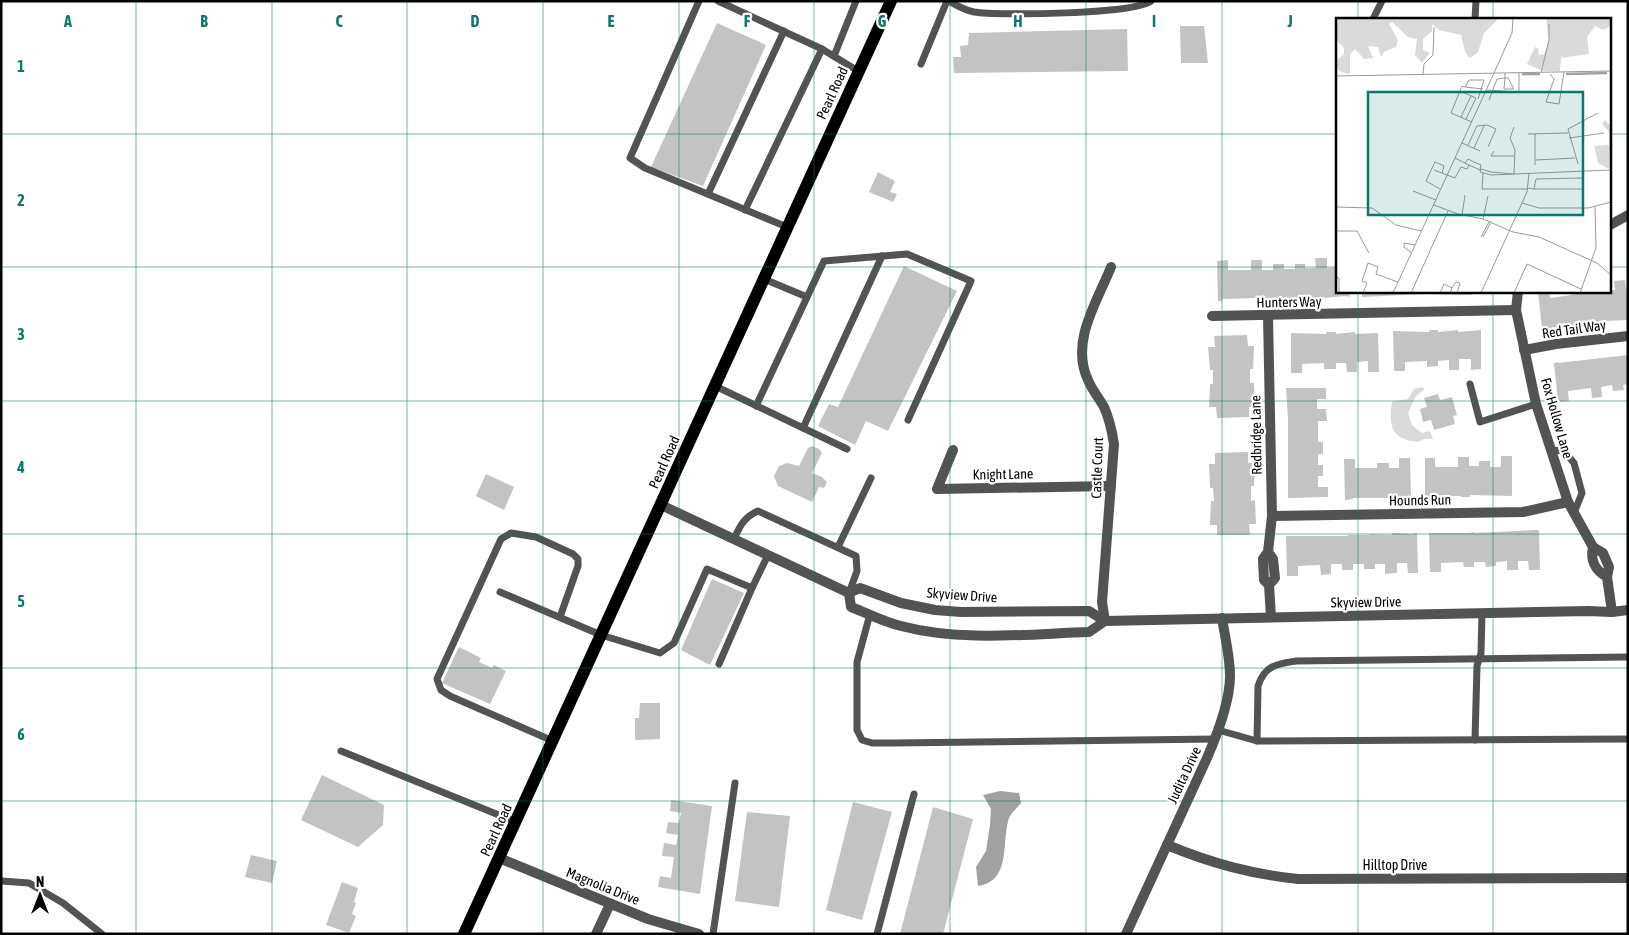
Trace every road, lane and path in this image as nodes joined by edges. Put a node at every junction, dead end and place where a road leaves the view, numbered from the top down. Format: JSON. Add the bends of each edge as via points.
{"nodes":[{"id":1,"x":700,"y":1,"type":"edge"},
{"id":2,"x":718,"y":1,"type":"edge"},
{"id":3,"x":856,"y":1,"type":"edge"},
{"id":4,"x":891,"y":1,"type":"edge"},
{"id":5,"x":948,"y":1,"type":"edge"},
{"id":6,"x":1151,"y":1,"type":"edge"},
{"id":7,"x":1382,"y":1,"type":"edge"},
{"id":8,"x":1476,"y":1,"type":"edge"},
{"id":9,"x":1374,"y":18,"type":"edge"},
{"id":10,"x":1475,"y":18,"type":"edge"},
{"id":11,"x":784,"y":31,"type":"junction"},
{"id":12,"x":822,"y":49,"type":"junction"},
{"id":13,"x":834,"y":56,"type":"junction"},
{"id":14,"x":921,"y":64,"type":"dead end"},
{"id":15,"x":858,"y":71,"type":"junction"},
{"id":16,"x":708,"y":194,"type":"junction"},
{"id":17,"x":745,"y":210,"type":"junction"},
{"id":18,"x":1628,"y":215,"type":"edge"},
{"id":19,"x":1612,"y":224,"type":"edge"},
{"id":20,"x":786,"y":227,"type":"junction"},
{"id":21,"x":882,"y":256,"type":"junction"},
{"id":22,"x":1111,"y":267,"type":"dead end"},
{"id":23,"x":764,"y":279,"type":"junction"},
{"id":24,"x":1518,"y":292,"type":"edge"},
{"id":25,"x":807,"y":297,"type":"junction"},
{"id":26,"x":1516,"y":310,"type":"junction"},
{"id":27,"x":1212,"y":316,"type":"dead end"},
{"id":28,"x":1268,"y":316,"type":"junction"},
{"id":29,"x":1628,"y":336,"type":"edge"},
{"id":30,"x":1524,"y":350,"type":"junction"},
{"id":31,"x":1470,"y":384,"type":"dead end"},
{"id":32,"x":715,"y":386,"type":"junction"},
{"id":33,"x":1536,"y":404,"type":"junction"},
{"id":34,"x":756,"y":406,"type":"junction"},
{"id":35,"x":908,"y":420,"type":"dead end"},
{"id":36,"x":803,"y":428,"type":"junction"},
{"id":37,"x":846,"y":448,"type":"dead end"},
{"id":38,"x":953,"y":450,"type":"dead end"},
{"id":39,"x":1551,"y":450,"type":"junction"},
{"id":40,"x":871,"y":478,"type":"dead end"},
{"id":41,"x":1111,"y":486,"type":"junction"},
{"id":42,"x":1568,"y":502,"type":"junction"},
{"id":43,"x":661,"y":505,"type":"junction"},
{"id":44,"x":1574,"y":513,"type":"junction"},
{"id":45,"x":1272,"y":516,"type":"junction"},
{"id":46,"x":734,"y":539,"type":"junction"},
{"id":47,"x":838,"y":547,"type":"junction"},
{"id":48,"x":768,"y":555,"type":"junction"},
{"id":49,"x":752,"y":588,"type":"junction"},
{"id":50,"x":500,"y":592,"type":"dead end"},
{"id":51,"x":849,"y":593,"type":"junction"},
{"id":52,"x":1628,"y":610,"type":"edge"},
{"id":53,"x":1612,"y":612,"type":"junction"},
{"id":54,"x":1482,"y":613,"type":"junction"},
{"id":55,"x":870,"y":614,"type":"junction"},
{"id":56,"x":560,"y":617,"type":"junction"},
{"id":57,"x":1271,"y":617,"type":"junction"},
{"id":58,"x":1222,"y":618,"type":"junction"},
{"id":59,"x":1105,"y":621,"type":"junction"},
{"id":60,"x":601,"y":635,"type":"junction"},
{"id":61,"x":1628,"y":657,"type":"edge"},
{"id":62,"x":1479,"y":659,"type":"junction"},
{"id":63,"x":719,"y":664,"type":"dead end"},
{"id":64,"x":1217,"y":734,"type":"junction"},
{"id":65,"x":1628,"y":739,"type":"edge"},
{"id":66,"x":1475,"y":740,"type":"junction"},
{"id":67,"x":553,"y":741,"type":"junction"},
{"id":68,"x":1257,"y":741,"type":"junction"},
{"id":69,"x":341,"y":751,"type":"dead end"},
{"id":70,"x":735,"y":783,"type":"dead end"},
{"id":71,"x":914,"y":794,"type":"dead end"},
{"id":72,"x":516,"y":822,"type":"junction"},
{"id":73,"x":1167,"y":845,"type":"junction"},
{"id":74,"x":499,"y":858,"type":"junction"},
{"id":75,"x":1628,"y":878,"type":"edge"},
{"id":76,"x":1,"y":881,"type":"edge"},
{"id":77,"x":610,"y":904,"type":"junction"},
{"id":78,"x":102,"y":934,"type":"edge"},
{"id":79,"x":464,"y":934,"type":"edge"},
{"id":80,"x":596,"y":934,"type":"edge"},
{"id":81,"x":699,"y":934,"type":"edge"},
{"id":82,"x":713,"y":934,"type":"edge"},
{"id":83,"x":877,"y":934,"type":"edge"},
{"id":84,"x":1126,"y":934,"type":"edge"}],
"edges":[{"from":1,"to":16,"type":"lane","via":[[630,158],[645,168]]},
{"from":2,"to":11,"type":"lane"},
{"from":3,"to":13,"type":"lane"},
{"from":4,"to":15,"type":"main road","name":"Pearl Road"},
{"from":5,"to":6,"type":"lane","via":[[975,12],[1010,13],[1118,9]]},
{"from":5,"to":14,"type":"lane"},
{"from":7,"to":9,"type":"lane"},
{"from":8,"to":10,"type":"lane"},
{"from":11,"to":12,"type":"lane"},
{"from":11,"to":16,"type":"lane"},
{"from":12,"to":13,"type":"lane"},
{"from":12,"to":17,"type":"lane"},
{"from":13,"to":15,"type":"lane"},
{"from":15,"to":20,"type":"main road","name":"Pearl Road"},
{"from":16,"to":17,"type":"lane"},
{"from":17,"to":20,"type":"lane"},
{"from":18,"to":19,"type":"street"},
{"from":20,"to":23,"type":"main road","name":"Pearl Road"},
{"from":21,"to":25,"type":"lane","via":[[824,260]]},
{"from":21,"to":35,"type":"lane","via":[[906,254],[970,281]]},
{"from":21,"to":36,"type":"lane"},
{"from":22,"to":41,"type":"street","name":"Castle Court","via":[[1084,333],[1081,350],[1088,380],[1112,428]]},
{"from":23,"to":25,"type":"lane"},
{"from":23,"to":32,"type":"main road","name":"Pearl Road"},
{"from":24,"to":26,"type":"street","name":"Fox Hollow Lane"},
{"from":25,"to":34,"type":"lane"},
{"from":26,"to":28,"type":"street","name":"Hunters Way"},
{"from":26,"to":30,"type":"street","name":"Fox Hollow Lane"},
{"from":27,"to":28,"type":"street","name":"Hunters Way"},
{"from":28,"to":45,"type":"street","name":"Redbridge Lane"},
{"from":29,"to":30,"type":"street","name":"Red Tail Way"},
{"from":30,"to":33,"type":"street","name":"Fox Hollow Lane"},
{"from":31,"to":33,"type":"lane","via":[[1480,422]]},
{"from":32,"to":34,"type":"lane"},
{"from":32,"to":43,"type":"main road","name":"Pearl Road"},
{"from":33,"to":39,"type":"street","name":"Fox Hollow Lane"},
{"from":34,"to":36,"type":"lane"},
{"from":36,"to":37,"type":"lane"},
{"from":38,"to":41,"type":"street","name":"Knight Lane","via":[[937,489]]},
{"from":39,"to":42,"type":"street","name":"Fox Hollow Lane"},
{"from":39,"to":44,"type":"lane","via":[[1564,451],[1574,463],[1582,492]]},
{"from":40,"to":47,"type":"lane"},
{"from":41,"to":59,"type":"street","name":"Castle Court","via":[[1102,602]]},
{"from":42,"to":44,"type":"street","name":"Fox Hollow Lane"},
{"from":42,"to":45,"type":"street","name":"Hounds Run","via":[[1523,512]]},
{"from":43,"to":46,"type":"street","name":"Skyview Drive"},
{"from":43,"to":60,"type":"main road","name":"Pearl Road"},
{"from":44,"to":53,"type":"street","name":"Fox Hollow Lane","via":[[1593,547],[1603,553],[1609,566],[1607,577]]},
{"from":45,"to":57,"type":"street","name":"Redbridge Lane","via":[[1268,552],[1263,559]]},
{"from":46,"to":47,"type":"lane","via":[[741,524],[758,511]]},
{"from":46,"to":48,"type":"street","name":"Skyview Drive"},
{"from":47,"to":51,"type":"lane","via":[[856,556],[857,571]]},
{"from":48,"to":49,"type":"lane"},
{"from":48,"to":51,"type":"street","name":"Skyview Drive"},
{"from":49,"to":60,"type":"lane","via":[[707,569],[674,643],[660,653]]},
{"from":49,"to":63,"type":"lane"},
{"from":50,"to":56,"type":"lane"},
{"from":51,"to":55,"type":"street","name":"Skyview Drive","via":[[850,607]]},
{"from":51,"to":59,"type":"street","name":"Skyview Drive","via":[[860,588],[901,603],[961,612],[1089,611]]},
{"from":52,"to":53,"type":"street","name":"Skyview Drive"},
{"from":53,"to":54,"type":"street","name":"Skyview Drive"},
{"from":54,"to":57,"type":"street","name":"Skyview Drive"},
{"from":54,"to":62,"type":"lane"},
{"from":55,"to":59,"type":"street","name":"Skyview Drive","via":[[899,626],[959,636],[1089,632]]},
{"from":55,"to":64,"type":"lane","via":[[857,662],[857,730],[862,740],[895,743]]},
{"from":56,"to":60,"type":"lane"},
{"from":56,"to":67,"type":"lane","via":[[578,559],[536,537],[511,533],[501,539],[437,679],[441,690],[450,696]]},
{"from":57,"to":58,"type":"street","name":"Skyview Drive"},
{"from":58,"to":59,"type":"street","name":"Skyview Drive"},
{"from":58,"to":64,"type":"street","name":"Judita Drive","via":[[1230,677]]},
{"from":60,"to":67,"type":"main road","name":"Pearl Road"},
{"from":61,"to":62,"type":"lane"},
{"from":62,"to":66,"type":"lane"},
{"from":62,"to":68,"type":"lane","via":[[1296,661],[1278,664],[1266,670],[1258,686]]},
{"from":64,"to":68,"type":"lane"},
{"from":64,"to":73,"type":"street","name":"Judita Drive"},
{"from":65,"to":66,"type":"lane"},
{"from":66,"to":68,"type":"lane"},
{"from":67,"to":72,"type":"main road","name":"Pearl Road"},
{"from":69,"to":72,"type":"lane"},
{"from":70,"to":82,"type":"lane"},
{"from":71,"to":83,"type":"lane"},
{"from":72,"to":74,"type":"main road","name":"Pearl Road"},
{"from":73,"to":75,"type":"street","name":"Hilltop Drive","via":[[1230,868],[1298,880]]},
{"from":73,"to":84,"type":"street","name":"Judita Drive"},
{"from":74,"to":77,"type":"street","name":"Magnolia Drive"},
{"from":74,"to":79,"type":"main road","name":"Pearl Road"},
{"from":76,"to":78,"type":"lane","via":[[29,883],[63,903]]},
{"from":77,"to":80,"type":"street"},
{"from":77,"to":81,"type":"street","name":"Magnolia Drive"}]}
